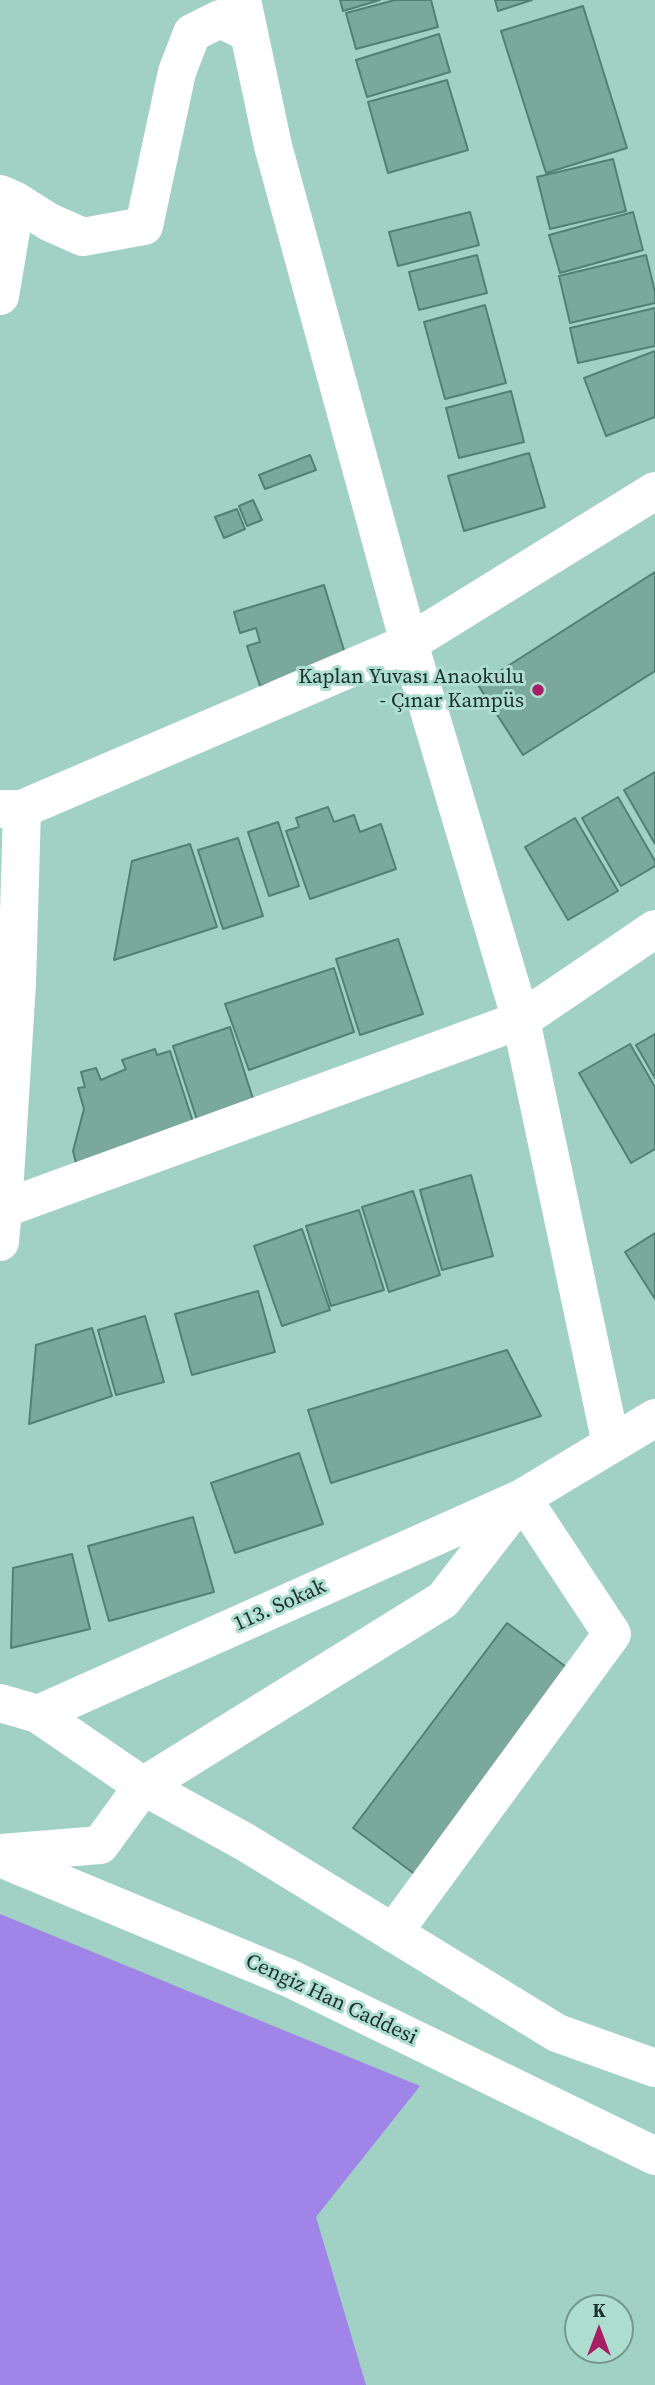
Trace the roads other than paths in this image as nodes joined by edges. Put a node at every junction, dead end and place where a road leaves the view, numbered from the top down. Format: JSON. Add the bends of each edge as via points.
{"nodes":[{"id":1,"x":245,"y":17,"type":"edge"},
{"id":2,"x":8,"y":197,"type":"edge"},
{"id":3,"x":0,"y":296,"type":"edge"},
{"id":4,"x":655,"y":491,"type":"edge"},
{"id":5,"x":409,"y":643,"type":"junction"},
{"id":6,"x":11,"y":809,"type":"edge"},
{"id":7,"x":655,"y":929,"type":"edge"},
{"id":8,"x":521,"y":1020,"type":"junction"},
{"id":9,"x":2,"y":1226,"type":"edge"},
{"id":10,"x":655,"y":1418,"type":"edge"},
{"id":11,"x":611,"y":1444,"type":"junction"},
{"id":12,"x":522,"y":1498,"type":"junction"},
{"id":13,"x":0,"y":1703,"type":"edge"},
{"id":14,"x":38,"y":1714,"type":"junction"},
{"id":15,"x":143,"y":1786,"type":"junction"},
{"id":16,"x":0,"y":1855,"type":"edge"},
{"id":17,"x":393,"y":1933,"type":"junction"},
{"id":18,"x":655,"y":2068,"type":"edge"},
{"id":19,"x":655,"y":2156,"type":"edge"}],
"edges":[{"from":1,"to":2,"type":"street","via":[[220,19],[192,33],[177,72],[144,226],[83,237]]},
{"from":1,"to":5,"type":"street","via":[[273,146]]},
{"from":2,"to":3,"type":"street"},
{"from":4,"to":5,"type":"street"},
{"from":5,"to":6,"type":"street"},
{"from":5,"to":8,"type":"street"},
{"from":6,"to":9,"type":"street","via":[[17,983]]},
{"from":7,"to":8,"type":"street"},
{"from":8,"to":9,"type":"street"},
{"from":8,"to":11,"type":"street"},
{"from":10,"to":11,"type":"street","name":"113. Sokak"},
{"from":11,"to":12,"type":"street","name":"113. Sokak"},
{"from":12,"to":14,"type":"street","name":"113. Sokak"},
{"from":12,"to":15,"type":"street","name":"113. Sokak","via":[[443,1600]]},
{"from":12,"to":17,"type":"street","via":[[612,1634]]},
{"from":13,"to":14,"type":"street"},
{"from":14,"to":15,"type":"street"},
{"from":15,"to":16,"type":"street","via":[[100,1845]]},
{"from":15,"to":17,"type":"street"},
{"from":16,"to":19,"type":"street","name":"Cengiz Han Caddesi","via":[[289,1978]]},
{"from":17,"to":18,"type":"street","via":[[557,2033]]}]}
